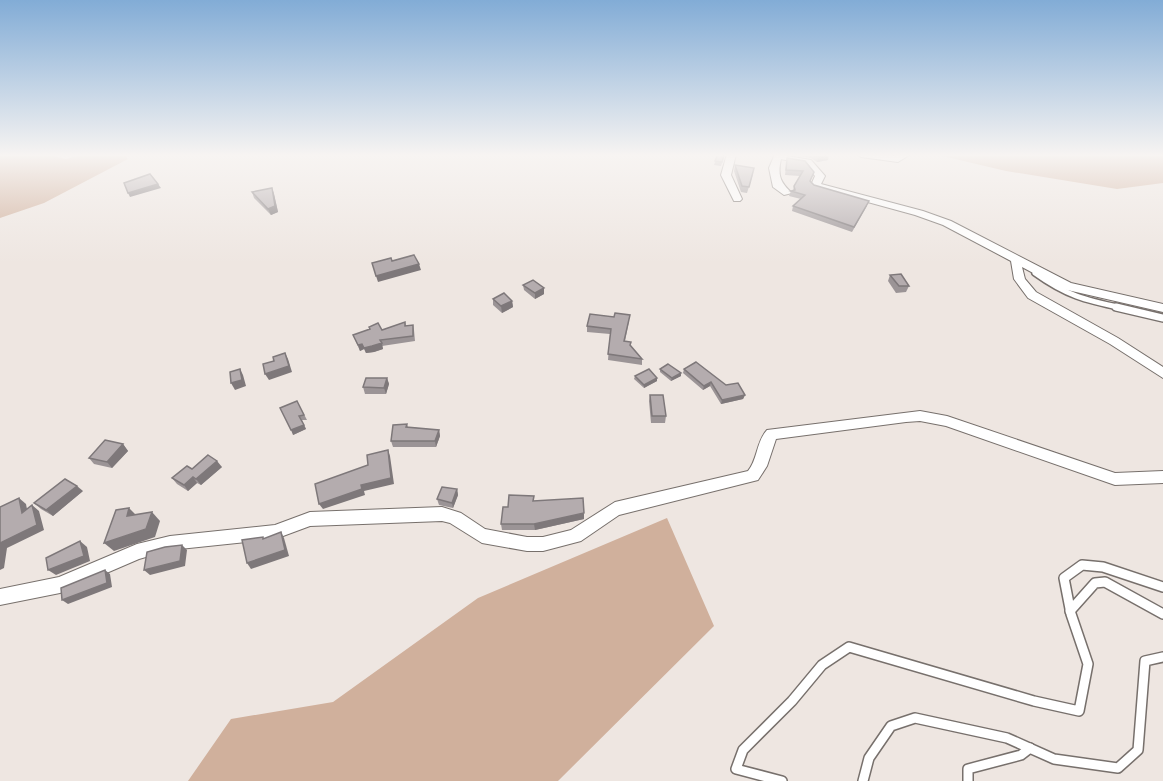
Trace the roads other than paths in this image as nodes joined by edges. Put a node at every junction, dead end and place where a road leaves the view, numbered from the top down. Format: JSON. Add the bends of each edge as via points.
{"nodes":[{"id":1,"x":733,"y":190,"type":"edge"},
{"id":2,"x":783,"y":190,"type":"edge"},
{"id":3,"x":835,"y":190,"type":"edge"},
{"id":4,"x":787,"y":193,"type":"dead end"},
{"id":5,"x":737,"y":199,"type":"dead end"},
{"id":6,"x":1017,"y":259,"type":"junction"},
{"id":7,"x":1030,"y":266,"type":"junction"},
{"id":8,"x":1163,"y":308,"type":"edge"},
{"id":9,"x":1163,"y":318,"type":"edge"},
{"id":10,"x":1163,"y":372,"type":"edge"},
{"id":11,"x":1163,"y":477,"type":"edge"},
{"id":12,"x":1163,"y":587,"type":"edge"},
{"id":13,"x":0,"y":597,"type":"edge"},
{"id":14,"x":1070,"y":611,"type":"junction"},
{"id":15,"x":1163,"y":614,"type":"edge"},
{"id":16,"x":1163,"y":657,"type":"edge"},
{"id":17,"x":1030,"y":748,"type":"junction"},
{"id":18,"x":782,"y":781,"type":"edge"},
{"id":19,"x":862,"y":781,"type":"edge"},
{"id":20,"x":968,"y":781,"type":"edge"}],
"edges":[{"from":1,"to":5,"type":"street"},
{"from":2,"to":4,"type":"street"},
{"from":3,"to":6,"type":"street","via":[[947,223]]},
{"from":6,"to":7,"type":"street"},
{"from":6,"to":10,"type":"street","via":[[1017,275],[1032,295]]},
{"from":7,"to":8,"type":"street","via":[[1068,286]]},
{"from":7,"to":9,"type":"lane","via":[[1060,291],[1074,297]]},
{"from":11,"to":13,"type":"street","via":[[1119,480],[947,421],[906,417],[772,434],[753,476],[615,509],[585,530],[554,542],[526,544],[482,536],[442,514],[310,519],[275,532],[159,546],[60,585]]},
{"from":12,"to":14,"type":"lane","via":[[1103,567],[1082,566],[1064,578]]},
{"from":14,"to":15,"type":"lane","via":[[1095,583],[1105,582]]},
{"from":14,"to":18,"type":"lane","via":[[1088,664],[1079,711],[849,647],[822,665],[743,750],[735,769]]},
{"from":16,"to":17,"type":"lane","via":[[1145,661],[1138,750],[1119,768],[1054,759]]},
{"from":17,"to":19,"type":"lane","via":[[1007,738],[915,718],[891,726],[869,758]]},
{"from":17,"to":20,"type":"lane","via":[[1021,755],[968,770]]}]}
